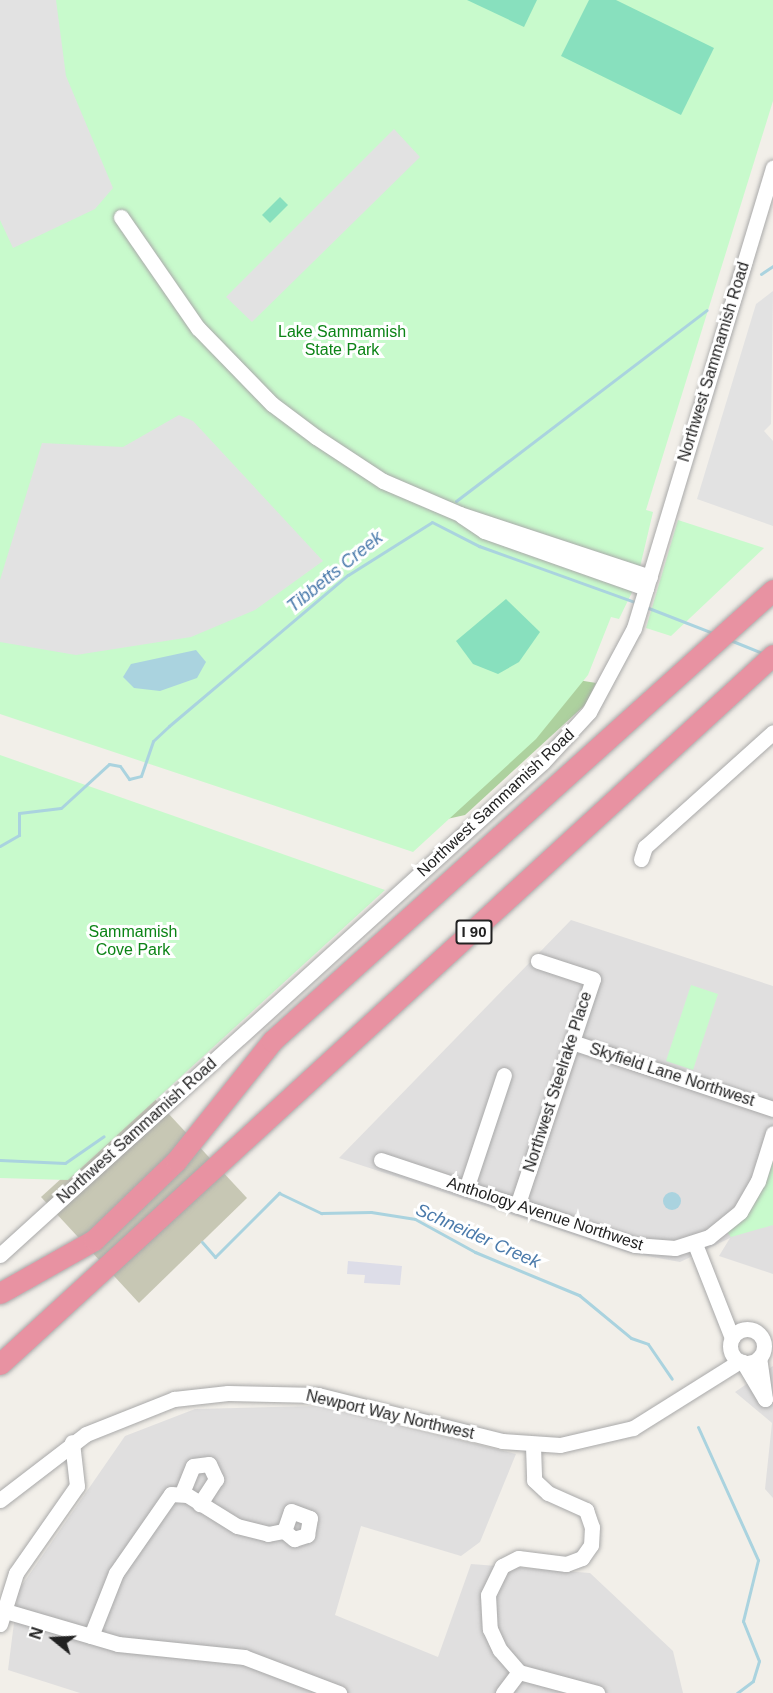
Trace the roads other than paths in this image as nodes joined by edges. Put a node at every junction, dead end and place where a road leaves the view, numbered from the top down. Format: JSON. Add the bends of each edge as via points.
{"nodes":[{"id":1,"x":773,"y":168,"type":"edge"},
{"id":2,"x":121,"y":216,"type":"dead end"},
{"id":3,"x":773,"y":584,"type":"edge"},
{"id":4,"x":646,"y":588,"type":"junction"},
{"id":5,"x":773,"y":590,"type":"edge"},
{"id":6,"x":727,"y":632,"type":"junction"},
{"id":7,"x":769,"y":664,"type":"edge"},
{"id":8,"x":773,"y":732,"type":"edge"},
{"id":9,"x":641,"y":859,"type":"dead end"},
{"id":10,"x":538,"y":961,"type":"dead end"},
{"id":11,"x":572,"y":1042,"type":"junction"},
{"id":12,"x":504,"y":1075,"type":"dead end"},
{"id":13,"x":773,"y":1109,"type":"edge"},
{"id":14,"x":773,"y":1133,"type":"edge"},
{"id":15,"x":381,"y":1160,"type":"dead end"},
{"id":16,"x":466,"y":1189,"type":"junction"},
{"id":17,"x":517,"y":1206,"type":"junction"},
{"id":18,"x":695,"y":1244,"type":"junction"},
{"id":19,"x":0,"y":1255,"type":"edge"},
{"id":20,"x":718,"y":1291,"type":"junction"},
{"id":21,"x":0,"y":1293,"type":"edge"},
{"id":22,"x":773,"y":1327,"type":"edge"},
{"id":23,"x":751,"y":1330,"type":"junction"},
{"id":24,"x":731,"y":1343,"type":"junction"},
{"id":25,"x":765,"y":1348,"type":"edge"},
{"id":26,"x":741,"y":1362,"type":"junction"},
{"id":27,"x":0,"y":1364,"type":"edge"},
{"id":28,"x":705,"y":1387,"type":"junction"},
{"id":29,"x":769,"y":1404,"type":"edge"},
{"id":30,"x":72,"y":1442,"type":"junction"},
{"id":31,"x":533,"y":1446,"type":"junction"},
{"id":32,"x":182,"y":1493,"type":"junction"},
{"id":33,"x":0,"y":1500,"type":"edge"},
{"id":34,"x":200,"y":1504,"type":"junction"},
{"id":35,"x":284,"y":1531,"type":"dead end"},
{"id":36,"x":1,"y":1617,"type":"edge"},
{"id":37,"x":91,"y":1636,"type":"junction"},
{"id":38,"x":519,"y":1672,"type":"junction"},
{"id":39,"x":339,"y":1693,"type":"edge"},
{"id":40,"x":503,"y":1693,"type":"edge"},
{"id":41,"x":597,"y":1693,"type":"edge"}],
"edges":[{"from":1,"to":4,"type":"street","name":"Northwest Sammamish Road"},
{"from":2,"to":4,"type":"street","via":[[178,304],[272,404],[383,481],[460,514],[484,531]]},
{"from":3,"to":6,"type":"highway"},
{"from":4,"to":19,"type":"street","name":"Northwest Sammamish Road","via":[[638,616],[597,700],[543,762]]},
{"from":5,"to":6,"type":"highway"},
{"from":6,"to":21,"type":"highway","via":[[272,1041],[176,1161],[94,1240]]},
{"from":7,"to":27,"type":"highway","number":"I 90","via":[[638,779]]},
{"from":8,"to":9,"type":"street","via":[[645,847]]},
{"from":10,"to":11,"type":"street","name":"Northwest Steelrake Place","via":[[593,979]]},
{"from":11,"to":13,"type":"street","name":"Skyfield Lane Northwest"},
{"from":11,"to":17,"type":"street","name":"Northwest Steelrake Place"},
{"from":12,"to":16,"type":"street"},
{"from":14,"to":18,"type":"street","via":[[745,1205]]},
{"from":15,"to":16,"type":"street","name":"Anthology Avenue Northwest"},
{"from":16,"to":17,"type":"street","name":"Anthology Avenue Northwest"},
{"from":17,"to":18,"type":"street","name":"Anthology Avenue Northwest","via":[[646,1248]]},
{"from":18,"to":20,"type":"street"},
{"from":20,"to":23,"type":"street"},
{"from":20,"to":24,"type":"street"},
{"from":22,"to":23,"type":"street"},
{"from":23,"to":24,"type":"street"},
{"from":23,"to":25,"type":"street"},
{"from":24,"to":26,"type":"street"},
{"from":24,"to":28,"type":"street","name":"Newport Way Northwest"},
{"from":25,"to":26,"type":"street","name":"Newport Way Northwest"},
{"from":25,"to":29,"type":"street"},
{"from":26,"to":28,"type":"street","name":"Newport Way Northwest"},
{"from":26,"to":29,"type":"street"},
{"from":28,"to":31,"type":"street","name":"Newport Way Northwest","via":[[609,1437]]},
{"from":30,"to":31,"type":"street","name":"Newport Way Northwest","via":[[111,1420],[174,1399],[259,1392],[318,1395]]},
{"from":30,"to":33,"type":"street","name":"Newport Way Northwest"},
{"from":30,"to":36,"type":"street","via":[[77,1486],[27,1555]]},
{"from":31,"to":38,"type":"street","via":[[534,1480],[548,1492],[586,1510],[592,1535],[587,1551],[575,1562],[518,1558],[496,1572],[488,1595],[490,1629]]},
{"from":32,"to":34,"type":"street"},
{"from":32,"to":34,"type":"street","via":[[192,1466],[209,1464],[216,1479]]},
{"from":32,"to":37,"type":"street","via":[[162,1502],[116,1573]]},
{"from":34,"to":35,"type":"street","via":[[251,1530]]},
{"from":36,"to":37,"type":"street"},
{"from":37,"to":39,"type":"street","via":[[140,1648],[244,1656]]},
{"from":38,"to":40,"type":"street"},
{"from":38,"to":41,"type":"street"}]}
